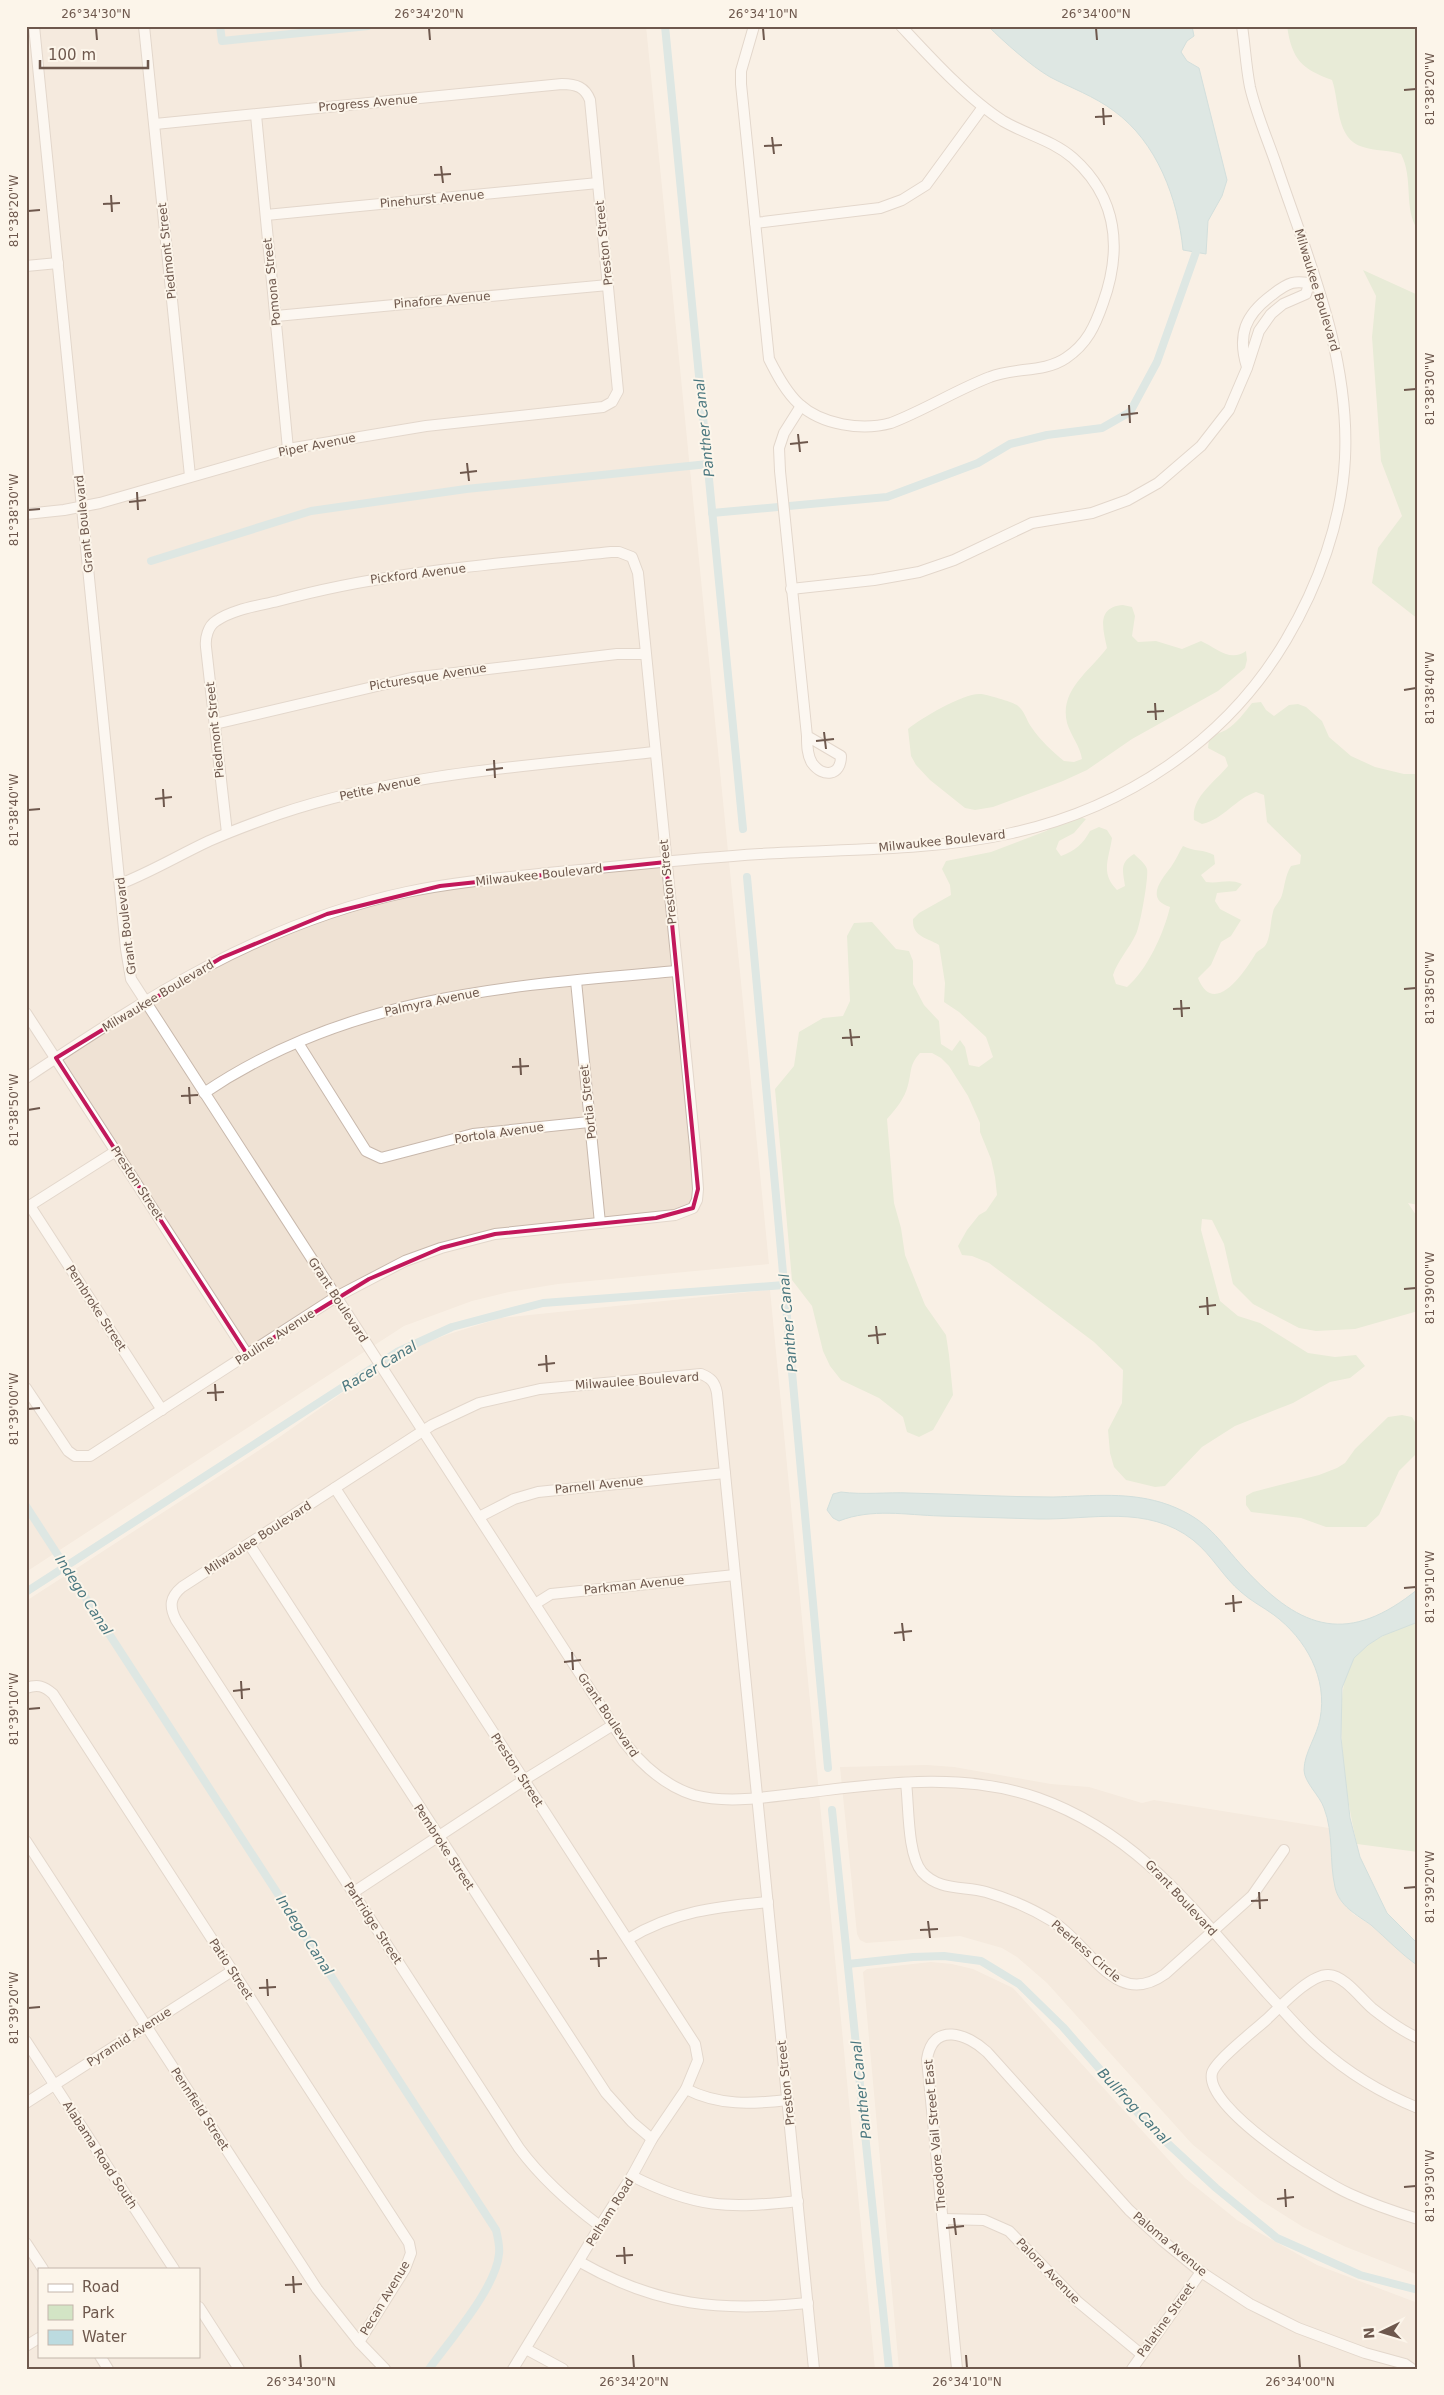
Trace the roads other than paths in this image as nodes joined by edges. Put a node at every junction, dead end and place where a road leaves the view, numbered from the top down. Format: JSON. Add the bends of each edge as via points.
{"nodes":[{"id":1,"x":34,"y":26,"type":"edge"},
{"id":2,"x":144,"y":26,"type":"edge"},
{"id":3,"x":754,"y":26,"type":"edge"},
{"id":4,"x":901,"y":26,"type":"edge"},
{"id":5,"x":1242,"y":26,"type":"edge"},
{"id":6,"x":581,"y":87,"type":"joint"},
{"id":7,"x":983,"y":107,"type":"junction"},
{"id":8,"x":256,"y":115,"type":"junction"},
{"id":9,"x":155,"y":124,"type":"junction"},
{"id":10,"x":598,"y":183,"type":"junction"},
{"id":11,"x":266,"y":215,"type":"junction"},
{"id":12,"x":755,"y":223,"type":"junction"},
{"id":13,"x":58,"y":263,"type":"junction"},
{"id":14,"x":26,"y":266,"type":"edge"},
{"id":15,"x":1313,"y":283,"type":"junction"},
{"id":16,"x":608,"y":285,"type":"junction"},
{"id":17,"x":1260,"y":304,"type":"junction"},
{"id":18,"x":1272,"y":314,"type":"junction"},
{"id":19,"x":276,"y":316,"type":"junction"},
{"id":20,"x":1247,"y":368,"type":"junction"},
{"id":21,"x":612,"y":402,"type":"joint"},
{"id":22,"x":801,"y":406,"type":"junction"},
{"id":23,"x":288,"y":449,"type":"junction"},
{"id":24,"x":190,"y":476,"type":"junction"},
{"id":25,"x":82,"y":507,"type":"junction"},
{"id":26,"x":26,"y":514,"type":"edge"},
{"id":27,"x":632,"y":557,"type":"joint"},
{"id":28,"x":791,"y":589,"type":"junction"},
{"id":29,"x":210,"y":627,"type":"joint"},
{"id":30,"x":645,"y":654,"type":"junction"},
{"id":31,"x":215,"y":724,"type":"junction"},
{"id":32,"x":807,"y":736,"type":"dead end"},
{"id":33,"x":655,"y":752,"type":"junction"},
{"id":34,"x":227,"y":833,"type":"junction"},
{"id":35,"x":666,"y":862,"type":"junction"},
{"id":36,"x":120,"y":884,"type":"junction"},
{"id":37,"x":676,"y":971,"type":"junction"},
{"id":38,"x":576,"y":981,"type":"junction"},
{"id":39,"x":145,"y":1001,"type":"junction"},
{"id":40,"x":26,"y":1013,"type":"edge"},
{"id":41,"x":298,"y":1043,"type":"junction"},
{"id":42,"x":56,"y":1058,"type":"junction"},
{"id":43,"x":26,"y":1078,"type":"edge"},
{"id":44,"x":204,"y":1094,"type":"junction"},
{"id":45,"x":589,"y":1122,"type":"junction"},
{"id":46,"x":116,"y":1151,"type":"junction"},
{"id":47,"x":28,"y":1207,"type":"edge"},
{"id":48,"x":693,"y":1208,"type":"joint"},
{"id":49,"x":600,"y":1222,"type":"junction"},
{"id":50,"x":336,"y":1297,"type":"junction"},
{"id":51,"x":247,"y":1354,"type":"junction"},
{"id":52,"x":26,"y":1388,"type":"edge"},
{"id":53,"x":162,"y":1410,"type":"junction"},
{"id":54,"x":423,"y":1431,"type":"junction"},
{"id":55,"x":725,"y":1473,"type":"junction"},
{"id":56,"x":335,"y":1488,"type":"junction"},
{"id":57,"x":479,"y":1517,"type":"junction"},
{"id":58,"x":250,"y":1544,"type":"junction"},
{"id":59,"x":735,"y":1575,"type":"junction"},
{"id":60,"x":171,"y":1602,"type":"joint"},
{"id":61,"x":535,"y":1604,"type":"junction"},
{"id":62,"x":26,"y":1688,"type":"edge"},
{"id":63,"x":613,"y":1725,"type":"junction"},
{"id":64,"x":524,"y":1780,"type":"junction"},
{"id":65,"x":906,"y":1782,"type":"junction"},
{"id":66,"x":758,"y":1798,"type":"junction"},
{"id":67,"x":437,"y":1837,"type":"junction"},
{"id":68,"x":26,"y":1841,"type":"edge"},
{"id":69,"x":1284,"y":1850,"type":"dead end"},
{"id":70,"x":354,"y":1892,"type":"junction"},
{"id":71,"x":768,"y":1902,"type":"junction"},
{"id":72,"x":1212,"y":1931,"type":"junction"},
{"id":73,"x":628,"y":1939,"type":"junction"},
{"id":74,"x":232,"y":1971,"type":"junction"},
{"id":75,"x":1280,"y":2007,"type":"junction"},
{"id":76,"x":146,"y":2025,"type":"junction"},
{"id":77,"x":952,"y":2034,"type":"joint"},
{"id":78,"x":1418,"y":2038,"type":"edge"},
{"id":79,"x":26,"y":2042,"type":"edge"},
{"id":80,"x":698,"y":2052,"type":"joint"},
{"id":81,"x":55,"y":2085,"type":"junction"},
{"id":82,"x":686,"y":2089,"type":"junction"},
{"id":83,"x":788,"y":2100,"type":"junction"},
{"id":84,"x":26,"y":2103,"type":"edge"},
{"id":85,"x":1418,"y":2108,"type":"edge"},
{"id":86,"x":652,"y":2139,"type":"junction"},
{"id":87,"x":632,"y":2176,"type":"junction"},
{"id":88,"x":798,"y":2201,"type":"junction"},
{"id":89,"x":943,"y":2219,"type":"junction"},
{"id":90,"x":1418,"y":2219,"type":"edge"},
{"id":91,"x":600,"y":2226,"type":"junction"},
{"id":92,"x":26,"y":2243,"type":"edge"},
{"id":93,"x":411,"y":2253,"type":"joint"},
{"id":94,"x":580,"y":2262,"type":"junction"},
{"id":95,"x":42,"y":2268,"type":"edge"},
{"id":96,"x":173,"y":2268,"type":"edge"},
{"id":97,"x":1201,"y":2272,"type":"junction"},
{"id":98,"x":808,"y":2303,"type":"junction"},
{"id":99,"x":200,"y":2309,"type":"edge"},
{"id":100,"x":38,"y":2339,"type":"edge"},
{"id":101,"x":358,"y":2342,"type":"junction"},
{"id":102,"x":26,"y":2346,"type":"edge"},
{"id":103,"x":526,"y":2349,"type":"junction"},
{"id":104,"x":1141,"y":2354,"type":"junction"},
{"id":105,"x":101,"y":2358,"type":"edge"},
{"id":106,"x":108,"y":2369,"type":"edge"},
{"id":107,"x":240,"y":2369,"type":"edge"},
{"id":108,"x":385,"y":2369,"type":"edge"},
{"id":109,"x":513,"y":2369,"type":"edge"},
{"id":110,"x":564,"y":2369,"type":"edge"},
{"id":111,"x":814,"y":2369,"type":"edge"},
{"id":112,"x":957,"y":2369,"type":"edge"},
{"id":113,"x":1132,"y":2369,"type":"edge"},
{"id":114,"x":1412,"y":2369,"type":"edge"}],
"edges":[{"from":1,"to":13,"type":"street","name":"Grant Boulevard"},
{"from":2,"to":9,"type":"street","name":"Piedmont Street"},
{"from":3,"to":12,"type":"street","via":[[741,72],[741,84]]},
{"from":4,"to":7,"type":"street"},
{"from":5,"to":15,"type":"street","name":"Milwaukee Boulevard","via":[[1250,89]]},
{"from":6,"to":8,"type":"street","name":"Progress Avenue","via":[[562,84]]},
{"from":6,"to":10,"type":"street","name":"Preston Street","via":[[590,100]]},
{"from":7,"to":12,"type":"street","via":[[926,185],[902,200],[880,208]]},
{"from":7,"to":22,"type":"street","via":[[1061,149],[1100,190],[1112,222],[1114,260],[1092,332],[1082,345],[1059,362],[990,376],[904,418],[880,426],[844,426]]},
{"from":8,"to":9,"type":"street","name":"Progress Avenue"},
{"from":8,"to":11,"type":"street","name":"Pomona Street"},
{"from":9,"to":24,"type":"street","name":"Piedmont Street"},
{"from":10,"to":11,"type":"street","name":"Pinehurst Avenue"},
{"from":10,"to":16,"type":"street","name":"Preston Street"},
{"from":11,"to":19,"type":"street","name":"Pomona Street"},
{"from":12,"to":22,"type":"street","via":[[769,359]]},
{"from":13,"to":14,"type":"street"},
{"from":13,"to":25,"type":"street","name":"Grant Boulevard"},
{"from":15,"to":17,"type":"street","via":[[1292,283]]},
{"from":15,"to":18,"type":"street","via":[[1306,294],[1283,304]]},
{"from":15,"to":35,"type":"street","name":"Milwaukee Boulevard","via":[[1338,356],[1343,412],[1345,457],[1329,543],[1302,614],[1269,669],[1205,739],[1169,767],[1120,796],[1069,818],[1010,834],[892,847]]},
{"from":16,"to":19,"type":"street","name":"Pinafore Avenue"},
{"from":16,"to":21,"type":"street","name":"Preston Street","via":[[618,382],[618,391]]},
{"from":17,"to":18,"type":"street"},
{"from":17,"to":20,"type":"street","via":[[1248,320],[1242,338]]},
{"from":18,"to":20,"type":"street","via":[[1259,332]]},
{"from":19,"to":23,"type":"street","name":"Pomona Street"},
{"from":20,"to":28,"type":"street","via":[[1229,410],[1201,446],[1158,483],[1128,500],[1092,513],[1032,524],[954,560],[919,572]]},
{"from":21,"to":23,"type":"street","name":"Piper Avenue","via":[[594,409],[426,426]]},
{"from":22,"to":28,"type":"street","via":[[784,432],[779,448]]},
{"from":23,"to":24,"type":"street","name":"Piper Avenue"},
{"from":24,"to":25,"type":"street","name":"Piper Avenue"},
{"from":25,"to":26,"type":"street","name":"Piper Avenue"},
{"from":25,"to":36,"type":"street","name":"Grant Boulevard"},
{"from":27,"to":29,"type":"street","name":"Pickford Avenue","via":[[611,552],[391,576],[309,592],[235,613],[217,620]]},
{"from":27,"to":30,"type":"street","name":"Preston Street","via":[[638,574]]},
{"from":28,"to":32,"type":"street"},
{"from":29,"to":31,"type":"street","name":"Piedmont Street","via":[[205,640]]},
{"from":30,"to":31,"type":"street","name":"Picturesque Avenue","via":[[616,654],[420,676]]},
{"from":30,"to":33,"type":"street","name":"Preston Street"},
{"from":31,"to":34,"type":"street","name":"Piedmont Street"},
{"from":33,"to":34,"type":"street","name":"Petite Avenue","via":[[417,779],[342,795]]},
{"from":33,"to":35,"type":"street","name":"Preston Street"},
{"from":34,"to":36,"type":"street","name":"Petite Avenue"},
{"from":35,"to":37,"type":"street","name":"Preston Street"},
{"from":35,"to":39,"type":"street","name":"Milwaukee Boulevard","via":[[481,880],[377,899],[260,939]]},
{"from":36,"to":39,"type":"street","name":"Grant Boulevard","via":[[131,979]]},
{"from":37,"to":38,"type":"street","name":"Palmyra Avenue"},
{"from":37,"to":48,"type":"street","name":"Preston Street","via":[[698,1190],[698,1200]]},
{"from":38,"to":41,"type":"street","name":"Palmyra Avenue","via":[[491,989],[422,1001],[361,1018]]},
{"from":38,"to":45,"type":"street","name":"Portia Street"},
{"from":39,"to":42,"type":"street","name":"Milwaukee Boulevard"},
{"from":39,"to":44,"type":"street","name":"Grant Boulevard"},
{"from":40,"to":42,"type":"street","name":"Preston Street"},
{"from":41,"to":44,"type":"street","name":"Palmyra Avenue","via":[[246,1068]]},
{"from":41,"to":45,"type":"street","name":"Portola Avenue","via":[[366,1151],[381,1158],[474,1134]]},
{"from":42,"to":43,"type":"street","name":"Milwaukee Boulevard"},
{"from":42,"to":46,"type":"street","name":"Preston Street"},
{"from":44,"to":50,"type":"street","name":"Grant Boulevard"},
{"from":45,"to":49,"type":"street","name":"Portia Street"},
{"from":46,"to":47,"type":"street"},
{"from":46,"to":51,"type":"street","name":"Preston Street"},
{"from":47,"to":53,"type":"street","name":"Pembroke Street"},
{"from":48,"to":49,"type":"street","name":"Pauline Avenue","via":[[675,1215]]},
{"from":49,"to":50,"type":"street","name":"Pauline Avenue","via":[[496,1234],[454,1244],[405,1261]]},
{"from":50,"to":51,"type":"street","name":"Pauline Avenue"},
{"from":50,"to":54,"type":"street","name":"Grant Boulevard"},
{"from":51,"to":53,"type":"street","name":"Pauline Avenue"},
{"from":52,"to":53,"type":"street","name":"Pauline Avenue","via":[[68,1451],[75,1456],[90,1456]]},
{"from":54,"to":55,"type":"street","name":"Milwaulee Boulevard","via":[[466,1408],[507,1395],[701,1374],[715,1384]]},
{"from":54,"to":56,"type":"street","name":"Milwaulee Boulevard"},
{"from":54,"to":57,"type":"street","name":"Grant Boulevard"},
{"from":55,"to":57,"type":"street","name":"Parnell Avenue","via":[[538,1492],[514,1498]]},
{"from":55,"to":59,"type":"street","name":"Milwaulee Boulevard"},
{"from":56,"to":58,"type":"street","name":"Milwaulee Boulevard"},
{"from":56,"to":64,"type":"street","name":"Preston Street"},
{"from":57,"to":61,"type":"street","name":"Grant Boulevard"},
{"from":58,"to":60,"type":"street","name":"Milwaulee Boulevard","via":[[175,1593]]},
{"from":58,"to":67,"type":"street","name":"Pembroke Street"},
{"from":59,"to":61,"type":"street","name":"Parkman Avenue","via":[[561,1592]]},
{"from":59,"to":66,"type":"street","name":"Milwaulee Boulevard"},
{"from":60,"to":70,"type":"street","name":"Partridge Street","via":[[176,1620]]},
{"from":61,"to":63,"type":"street","name":"Grant Boulevard"},
{"from":62,"to":74,"type":"street","name":"Patio Street","via":[[45,1687],[58,1702]]},
{"from":63,"to":64,"type":"street"},
{"from":63,"to":66,"type":"street","name":"Grant Boulevard","via":[[640,1761],[673,1786],[715,1798]]},
{"from":64,"to":67,"type":"street"},
{"from":64,"to":73,"type":"street","name":"Preston Street"},
{"from":65,"to":66,"type":"street","name":"Grant Boulevard"},
{"from":65,"to":72,"type":"street","name":"Grant Boulevard","via":[[988,1785],[1023,1793],[1067,1809],[1107,1831],[1150,1864]]},
{"from":65,"to":72,"type":"street","name":"Peerless Circle","via":[[912,1846],[916,1863],[922,1871],[938,1884],[983,1891],[1034,1910],[1066,1930],[1108,1973],[1125,1984],[1143,1986],[1158,1979]]},
{"from":66,"to":71,"type":"street","name":"Preston Street"},
{"from":67,"to":70,"type":"street"},
{"from":67,"to":86,"type":"street","name":"Pembroke Street","via":[[606,2093]]},
{"from":68,"to":76,"type":"street","name":"Pennfield Street"},
{"from":69,"to":72,"type":"street","name":"Peerless Circle","via":[[1252,1896]]},
{"from":70,"to":91,"type":"street","name":"Partridge Street","via":[[529,2162],[558,2193]]},
{"from":71,"to":73,"type":"street","via":[[685,1913],[656,1923]]},
{"from":71,"to":83,"type":"street","name":"Preston Street"},
{"from":72,"to":75,"type":"street","name":"Grant Boulevard"},
{"from":73,"to":80,"type":"street","name":"Preston Street"},
{"from":74,"to":76,"type":"street","name":"Pyramid Avenue"},
{"from":74,"to":93,"type":"street","name":"Patio Street","via":[[398,2225]]},
{"from":75,"to":78,"type":"street","via":[[1315,1978],[1331,1975],[1375,2010]]},
{"from":75,"to":85,"type":"street","name":"Grant Boulevard","via":[[1308,2038],[1340,2065],[1390,2096]]},
{"from":75,"to":90,"type":"street","via":[[1217,2065],[1212,2072],[1214,2091],[1242,2120],[1294,2161],[1349,2193]]},
{"from":76,"to":81,"type":"street","name":"Pyramid Avenue"},
{"from":76,"to":101,"type":"street","name":"Pennfield Street","via":[[317,2289]]},
{"from":77,"to":89,"type":"street","name":"Theodore Vail Street East","via":[[934,2042],[928,2059]]},
{"from":77,"to":97,"type":"street","name":"Paloma Avenue","via":[[971,2040],[987,2052],[1129,2210]]},
{"from":79,"to":81,"type":"street","name":"Alabama Road South"},
{"from":80,"to":82,"type":"street","name":"Pelham Road","via":[[696,2068]]},
{"from":81,"to":84,"type":"street","name":"Pyramid Avenue"},
{"from":81,"to":96,"type":"street","name":"Alabama Road South"},
{"from":82,"to":83,"type":"street","via":[[730,2103]]},
{"from":82,"to":86,"type":"street","name":"Pelham Road"},
{"from":83,"to":88,"type":"street","name":"Preston Street"},
{"from":86,"to":87,"type":"street","name":"Pelham Road"},
{"from":87,"to":88,"type":"street","via":[[679,2198],[706,2204],[754,2205]]},
{"from":87,"to":91,"type":"street","name":"Pelham Road"},
{"from":88,"to":98,"type":"street","name":"Preston Street"},
{"from":89,"to":104,"type":"street","name":"Palora Avenue","via":[[984,2220],[1009,2231],[1070,2295]]},
{"from":89,"to":112,"type":"street","name":"Theodore Vail Street East"},
{"from":91,"to":94,"type":"street","name":"Pelham Road"},
{"from":92,"to":95,"type":"street"},
{"from":93,"to":101,"type":"street","name":"Pecan Avenue","via":[[405,2270]]},
{"from":94,"to":98,"type":"street","via":[[616,2282],[693,2304],[740,2308]]},
{"from":94,"to":103,"type":"street","name":"Pelham Road"},
{"from":97,"to":104,"type":"street","name":"Palatine Street"},
{"from":97,"to":114,"type":"street","name":"Paloma Avenue","via":[[1250,2304],[1298,2328]]},
{"from":98,"to":111,"type":"street","name":"Preston Street"},
{"from":99,"to":107,"type":"street"},
{"from":100,"to":102,"type":"street"},
{"from":101,"to":108,"type":"street","name":"Pennfield Street"},
{"from":103,"to":109,"type":"street","name":"Pelham Road"},
{"from":103,"to":110,"type":"street"},
{"from":104,"to":113,"type":"street","name":"Palatine Street"},
{"from":105,"to":106,"type":"street"}]}
